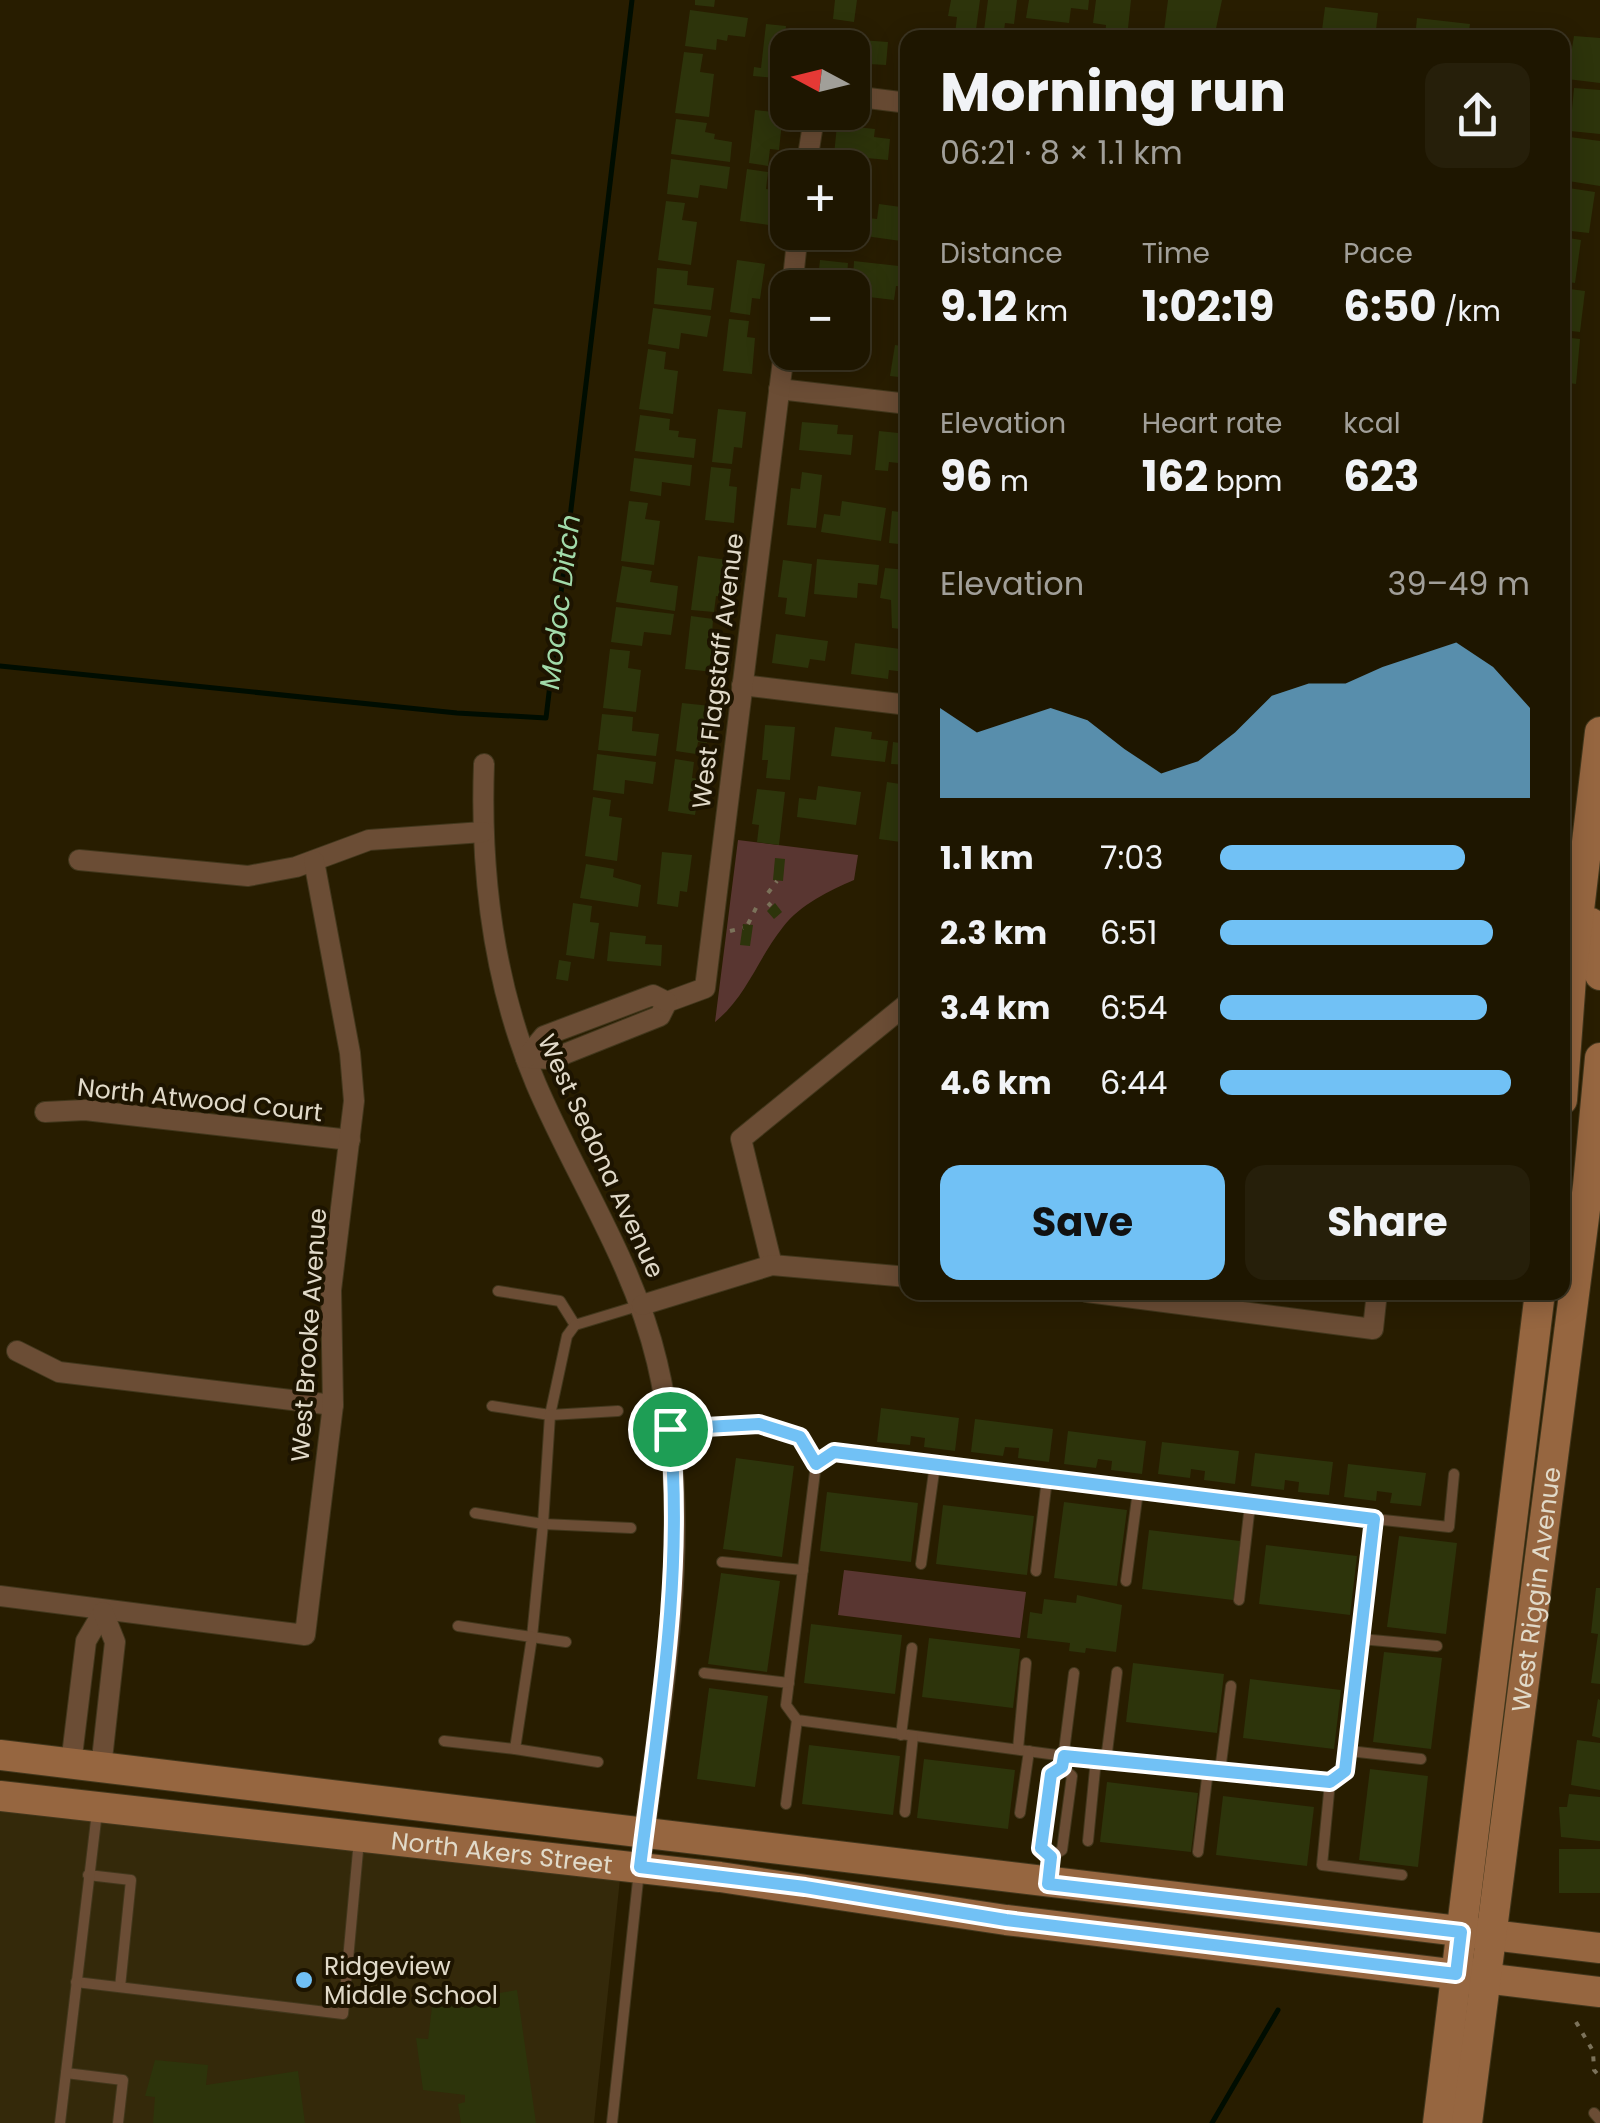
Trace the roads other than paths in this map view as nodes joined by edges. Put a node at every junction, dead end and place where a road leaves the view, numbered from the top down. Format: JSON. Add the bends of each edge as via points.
{"nodes":[{"id":1,"x":870,"y":98,"type":"edge"},
{"id":2,"x":900,"y":101,"type":"edge"},
{"id":3,"x":781,"y":370,"type":"edge"},
{"id":4,"x":779,"y":388,"type":"junction"},
{"id":5,"x":900,"y":403,"type":"edge"},
{"id":6,"x":742,"y":685,"type":"junction"},
{"id":7,"x":900,"y":704,"type":"edge"},
{"id":8,"x":1600,"y":732,"type":"edge"},
{"id":9,"x":484,"y":764,"type":"dead end"},
{"id":10,"x":482,"y":832,"type":"junction"},
{"id":11,"x":1600,"y":840,"type":"edge"},
{"id":12,"x":79,"y":860,"type":"dead end"},
{"id":13,"x":314,"y":861,"type":"junction"},
{"id":14,"x":1578,"y":977,"type":"edge"},
{"id":15,"x":667,"y":1002,"type":"junction"},
{"id":16,"x":624,"y":1005,"type":"junction"},
{"id":17,"x":900,"y":1010,"type":"edge"},
{"id":18,"x":632,"y":1026,"type":"junction"},
{"id":19,"x":1570,"y":1038,"type":"edge"},
{"id":20,"x":526,"y":1058,"type":"junction"},
{"id":21,"x":1600,"y":1058,"type":"edge"},
{"id":22,"x":45,"y":1112,"type":"dead end"},
{"id":23,"x":350,"y":1140,"type":"junction"},
{"id":24,"x":1580,"y":1249,"type":"junction"},
{"id":25,"x":772,"y":1265,"type":"junction"},
{"id":26,"x":900,"y":1276,"type":"edge"},
{"id":27,"x":498,"y":1291,"type":"dead end"},
{"id":28,"x":1165,"y":1300,"type":"edge"},
{"id":29,"x":1376,"y":1300,"type":"edge"},
{"id":30,"x":1539,"y":1300,"type":"edge"},
{"id":31,"x":642,"y":1305,"type":"junction"},
{"id":32,"x":574,"y":1325,"type":"junction"},
{"id":33,"x":17,"y":1351,"type":"dead end"},
{"id":34,"x":333,"y":1405,"type":"junction"},
{"id":35,"x":492,"y":1406,"type":"dead end"},
{"id":36,"x":618,"y":1411,"type":"dead end"},
{"id":37,"x":550,"y":1416,"type":"junction"},
{"id":38,"x":670,"y":1429,"type":"junction"},
{"id":39,"x":816,"y":1464,"type":"junction"},
{"id":40,"x":935,"y":1465,"type":"junction"},
{"id":41,"x":1454,"y":1474,"type":"dead end"},
{"id":42,"x":1047,"y":1479,"type":"junction"},
{"id":43,"x":1138,"y":1491,"type":"junction"},
{"id":44,"x":1250,"y":1505,"type":"junction"},
{"id":45,"x":475,"y":1512,"type":"dead end"},
{"id":46,"x":1374,"y":1519,"type":"junction"},
{"id":47,"x":543,"y":1524,"type":"junction"},
{"id":48,"x":631,"y":1528,"type":"dead end"},
{"id":49,"x":722,"y":1562,"type":"dead end"},
{"id":50,"x":922,"y":1564,"type":"dead end"},
{"id":51,"x":803,"y":1570,"type":"junction"},
{"id":52,"x":1036,"y":1571,"type":"dead end"},
{"id":53,"x":1126,"y":1581,"type":"dead end"},
{"id":54,"x":0,"y":1596,"type":"edge"},
{"id":55,"x":1239,"y":1600,"type":"dead end"},
{"id":56,"x":103,"y":1612,"type":"junction"},
{"id":57,"x":458,"y":1626,"type":"dead end"},
{"id":58,"x":532,"y":1636,"type":"junction"},
{"id":59,"x":1361,"y":1639,"type":"junction"},
{"id":60,"x":566,"y":1642,"type":"dead end"},
{"id":61,"x":1437,"y":1646,"type":"dead end"},
{"id":62,"x":912,"y":1648,"type":"dead end"},
{"id":63,"x":1026,"y":1663,"type":"dead end"},
{"id":64,"x":1117,"y":1672,"type":"dead end"},
{"id":65,"x":704,"y":1673,"type":"dead end"},
{"id":66,"x":1074,"y":1673,"type":"dead end"},
{"id":67,"x":788,"y":1683,"type":"junction"},
{"id":68,"x":1231,"y":1686,"type":"dead end"},
{"id":69,"x":797,"y":1720,"type":"junction"},
{"id":70,"x":907,"y":1735,"type":"junction"},
{"id":71,"x":444,"y":1741,"type":"dead end"},
{"id":72,"x":515,"y":1749,"type":"junction"},
{"id":73,"x":1023,"y":1750,"type":"junction"},
{"id":74,"x":1348,"y":1752,"type":"junction"},
{"id":75,"x":0,"y":1755,"type":"edge"},
{"id":76,"x":1101,"y":1759,"type":"junction"},
{"id":77,"x":1421,"y":1759,"type":"dead end"},
{"id":78,"x":1063,"y":1761,"type":"junction"},
{"id":79,"x":598,"y":1762,"type":"dead end"},
{"id":80,"x":86,"y":1766,"type":"junction"},
{"id":81,"x":1214,"y":1770,"type":"junction"},
{"id":82,"x":0,"y":1774,"type":"edge"},
{"id":83,"x":1330,"y":1782,"type":"junction"},
{"id":84,"x":292,"y":1793,"type":"junction"},
{"id":85,"x":0,"y":1796,"type":"edge"},
{"id":86,"x":786,"y":1804,"type":"dead end"},
{"id":87,"x":98,"y":1806,"type":"junction"},
{"id":88,"x":905,"y":1812,"type":"dead end"},
{"id":89,"x":1020,"y":1813,"type":"dead end"},
{"id":90,"x":1046,"y":1813,"type":"junction"},
{"id":91,"x":1066,"y":1816,"type":"junction"},
{"id":92,"x":360,"y":1834,"type":"junction"},
{"id":93,"x":644,"y":1835,"type":"junction"},
{"id":94,"x":1088,"y":1841,"type":"dead end"},
{"id":95,"x":1198,"y":1852,"type":"dead end"},
{"id":96,"x":640,"y":1867,"type":"junction"},
{"id":97,"x":1050,"y":1870,"type":"junction"},
{"id":98,"x":88,"y":1875,"type":"junction"},
{"id":99,"x":1402,"y":1875,"type":"dead end"},
{"id":100,"x":1461,"y":1932,"type":"junction"},
{"id":101,"x":1494,"y":1936,"type":"junction"},
{"id":102,"x":1600,"y":1948,"type":"edge"},
{"id":103,"x":1456,"y":1974,"type":"junction"},
{"id":104,"x":1488,"y":1979,"type":"junction"},
{"id":105,"x":76,"y":1982,"type":"junction"},
{"id":106,"x":120,"y":1987,"type":"junction"},
{"id":107,"x":1600,"y":1992,"type":"edge"},
{"id":108,"x":66,"y":2073,"type":"junction"},
{"id":109,"x":60,"y":2123,"type":"edge"},
{"id":110,"x":118,"y":2123,"type":"edge"},
{"id":111,"x":612,"y":2123,"type":"edge"},
{"id":112,"x":1438,"y":2123,"type":"edge"},
{"id":113,"x":1466,"y":2123,"type":"edge"}],
"edges":[{"from":1,"to":2,"type":"street"},
{"from":3,"to":4,"type":"street","name":"West Flagstaff Avenue"},
{"from":4,"to":5,"type":"street"},
{"from":4,"to":6,"type":"street","name":"West Flagstaff Avenue"},
{"from":6,"to":7,"type":"street"},
{"from":6,"to":15,"type":"street","name":"West Flagstaff Avenue","via":[[705,988]]},
{"from":8,"to":14,"type":"main road"},
{"from":9,"to":10,"type":"street","name":"West Sedona Avenue"},
{"from":10,"to":13,"type":"street","via":[[369,840]]},
{"from":10,"to":20,"type":"street","name":"West Sedona Avenue","via":[[494,942]]},
{"from":11,"to":14,"type":"main road","via":[[1590,950]]},
{"from":12,"to":13,"type":"street","via":[[232,876]]},
{"from":13,"to":23,"type":"street","name":"West Brooke Avenue","via":[[350,1053]]},
{"from":14,"to":19,"type":"main road"},
{"from":14,"to":24,"type":"main road","via":[[1585,999],[1570,1197]]},
{"from":15,"to":16,"type":"street","name":"West Flagstaff Avenue","via":[[653,995]]},
{"from":15,"to":18,"type":"street","name":"West Flagstaff Avenue","via":[[660,1016]]},
{"from":16,"to":18,"type":"lane"},
{"from":16,"to":20,"type":"street","name":"West Flagstaff Avenue","via":[[544,1036]]},
{"from":17,"to":25,"type":"street","via":[[742,1138]]},
{"from":18,"to":20,"type":"street","name":"West Flagstaff Avenue","via":[[552,1059]]},
{"from":20,"to":31,"type":"street","name":"West Sedona Avenue"},
{"from":21,"to":24,"type":"main road","name":"West Riggin Avenue"},
{"from":22,"to":23,"type":"street","name":"North Atwood Court","via":[[86,1110]]},
{"from":23,"to":34,"type":"street","name":"West Brooke Avenue","via":[[331,1290]]},
{"from":24,"to":101,"type":"main road","name":"West Riggin Avenue"},
{"from":25,"to":26,"type":"street"},
{"from":25,"to":31,"type":"street"},
{"from":27,"to":32,"type":"lane","via":[[560,1301]]},
{"from":28,"to":29,"type":"street","via":[[1373,1329]]},
{"from":30,"to":100,"type":"main road","name":"West Riggin Avenue"},
{"from":31,"to":32,"type":"lane"},
{"from":31,"to":38,"type":"street","name":"West Sedona Avenue"},
{"from":32,"to":37,"type":"lane"},
{"from":33,"to":34,"type":"street","via":[[59,1372]]},
{"from":34,"to":56,"type":"street","name":"West Brooke Avenue","via":[[305,1635]]},
{"from":35,"to":37,"type":"lane"},
{"from":36,"to":37,"type":"lane"},
{"from":37,"to":47,"type":"lane"},
{"from":38,"to":39,"type":"lane","via":[[778,1427],[800,1437]]},
{"from":38,"to":93,"type":"street","name":"West Sedona Avenue","via":[[674,1578]]},
{"from":39,"to":40,"type":"lane","via":[[834,1452]]},
{"from":39,"to":51,"type":"lane"},
{"from":40,"to":42,"type":"lane"},
{"from":40,"to":50,"type":"lane"},
{"from":41,"to":46,"type":"lane","via":[[1450,1527]]},
{"from":42,"to":43,"type":"lane"},
{"from":42,"to":52,"type":"lane"},
{"from":43,"to":44,"type":"lane"},
{"from":43,"to":53,"type":"lane"},
{"from":44,"to":46,"type":"lane"},
{"from":44,"to":55,"type":"lane"},
{"from":45,"to":47,"type":"lane"},
{"from":46,"to":59,"type":"lane"},
{"from":47,"to":48,"type":"lane"},
{"from":47,"to":58,"type":"lane"},
{"from":49,"to":51,"type":"lane"},
{"from":51,"to":67,"type":"lane"},
{"from":54,"to":56,"type":"street"},
{"from":56,"to":80,"type":"street","via":[[86,1641]]},
{"from":56,"to":80,"type":"street","via":[[114,1642]]},
{"from":57,"to":58,"type":"lane"},
{"from":58,"to":60,"type":"lane"},
{"from":58,"to":72,"type":"lane"},
{"from":59,"to":61,"type":"lane"},
{"from":59,"to":74,"type":"lane"},
{"from":62,"to":70,"type":"lane"},
{"from":63,"to":73,"type":"lane"},
{"from":64,"to":76,"type":"lane"},
{"from":65,"to":67,"type":"lane"},
{"from":66,"to":78,"type":"lane"},
{"from":67,"to":69,"type":"lane","via":[[786,1705]]},
{"from":68,"to":81,"type":"lane"},
{"from":69,"to":70,"type":"lane"},
{"from":69,"to":86,"type":"lane"},
{"from":70,"to":73,"type":"lane"},
{"from":70,"to":88,"type":"lane"},
{"from":71,"to":72,"type":"lane"},
{"from":72,"to":79,"type":"lane"},
{"from":73,"to":78,"type":"lane"},
{"from":73,"to":89,"type":"lane"},
{"from":74,"to":77,"type":"lane"},
{"from":74,"to":83,"type":"lane","via":[[1345,1771]]},
{"from":75,"to":80,"type":"main road","name":"North Akers Street"},
{"from":76,"to":78,"type":"lane"},
{"from":76,"to":81,"type":"lane"},
{"from":76,"to":94,"type":"lane"},
{"from":78,"to":90,"type":"lane","via":[[1051,1774]]},
{"from":78,"to":91,"type":"lane","via":[[1072,1776]]},
{"from":80,"to":82,"type":"main road","via":[[75,1783]]},
{"from":80,"to":84,"type":"main road","name":"North Akers Street"},
{"from":81,"to":83,"type":"lane"},
{"from":81,"to":95,"type":"lane"},
{"from":83,"to":99,"type":"lane","via":[[1322,1865]]},
{"from":84,"to":87,"type":"main road","via":[[254,1800],[121,1789]]},
{"from":84,"to":93,"type":"main road","name":"North Akers Street"},
{"from":85,"to":87,"type":"main road","name":"North Akers Street"},
{"from":87,"to":92,"type":"main road","name":"North Akers Street"},
{"from":87,"to":98,"type":"lane"},
{"from":90,"to":91,"type":"lane"},
{"from":90,"to":97,"type":"lane","via":[[1041,1848]]},
{"from":91,"to":97,"type":"lane","via":[[1062,1850]]},
{"from":92,"to":96,"type":"main road","name":"North Akers Street"},
{"from":92,"to":106,"type":"lane","via":[[343,2014]]},
{"from":93,"to":96,"type":"street","name":"West Sedona Avenue"},
{"from":93,"to":97,"type":"main road","name":"North Akers Street"},
{"from":96,"to":103,"type":"main road","name":"North Akers Street","via":[[1024,1923]]},
{"from":96,"to":111,"type":"lane"},
{"from":97,"to":100,"type":"main road","name":"North Akers Street"},
{"from":98,"to":105,"type":"lane"},
{"from":98,"to":106,"type":"lane","via":[[132,1880]]},
{"from":100,"to":101,"type":"main road","name":"North Akers Street"},
{"from":100,"to":103,"type":"main road","name":"West Riggin Avenue"},
{"from":101,"to":102,"type":"main road","name":"North Akers Street"},
{"from":101,"to":104,"type":"main road","name":"West Riggin Avenue"},
{"from":103,"to":104,"type":"main road","name":"North Akers Street"},
{"from":103,"to":112,"type":"main road","name":"West Riggin Avenue"},
{"from":104,"to":107,"type":"main road","name":"North Akers Street"},
{"from":104,"to":113,"type":"main road","name":"West Riggin Avenue"},
{"from":105,"to":106,"type":"lane"},
{"from":105,"to":108,"type":"lane"},
{"from":108,"to":109,"type":"lane"},
{"from":108,"to":110,"type":"lane","via":[[123,2080]]}]}
